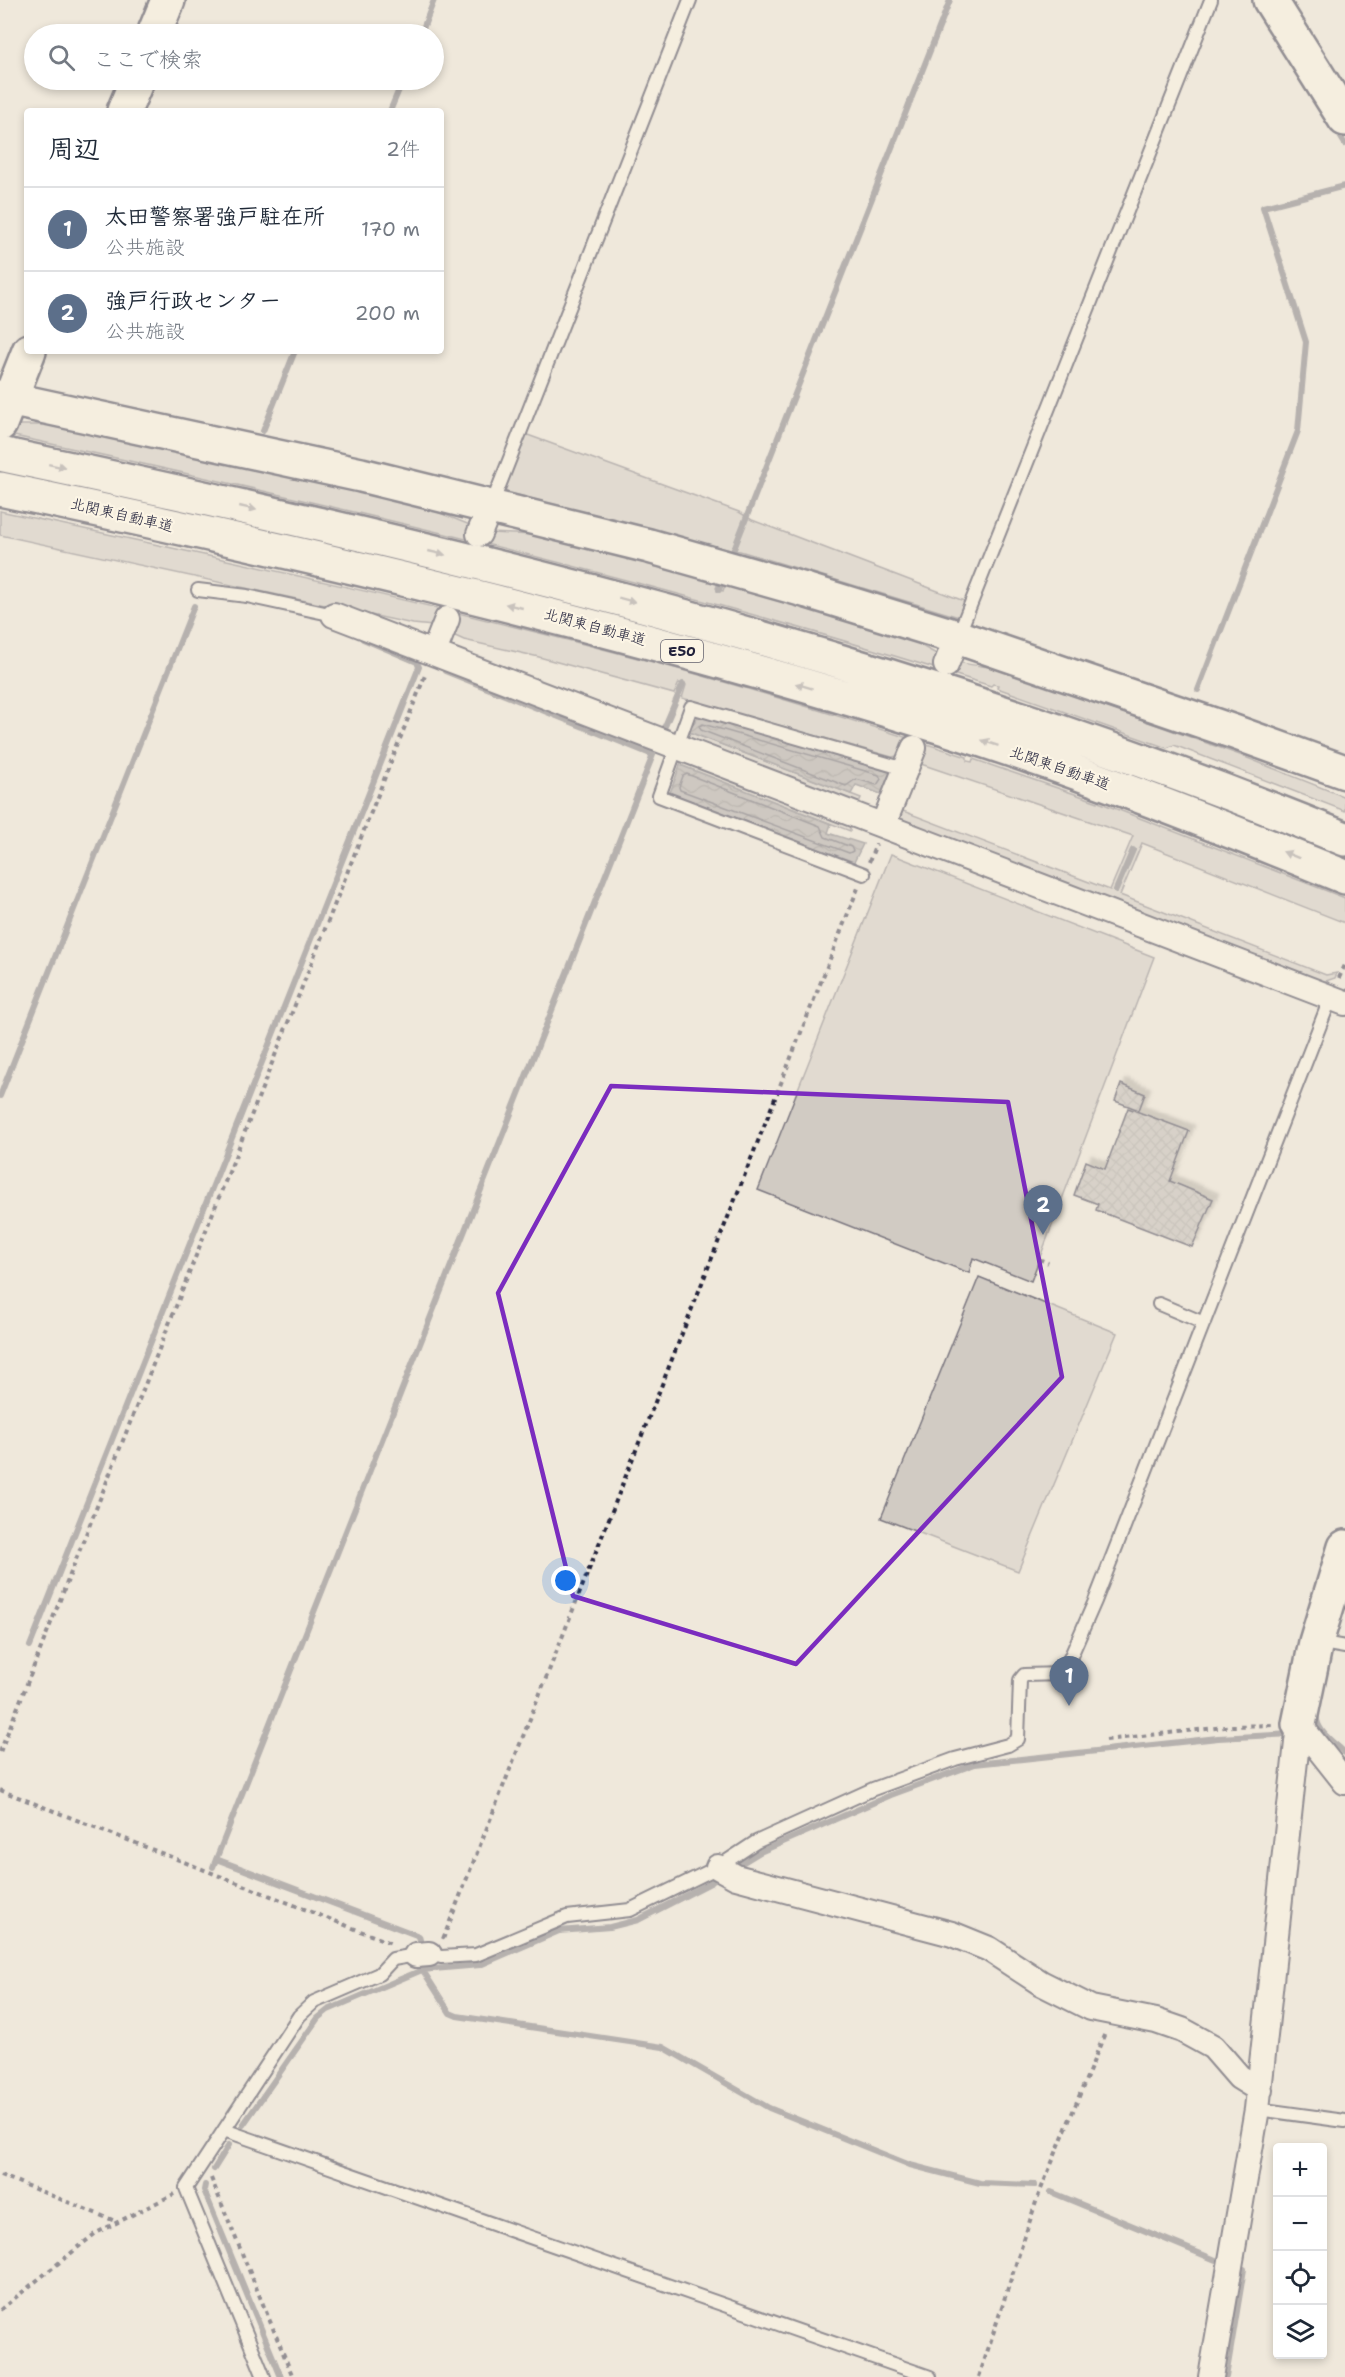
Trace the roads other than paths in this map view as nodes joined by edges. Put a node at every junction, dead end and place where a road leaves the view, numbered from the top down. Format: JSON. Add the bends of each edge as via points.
{"nodes":[{"id":1,"x":168,"y":0,"type":"edge"},
{"id":2,"x":690,"y":0,"type":"edge"},
{"id":3,"x":1211,"y":0,"type":"edge"},
{"id":4,"x":1270,"y":0,"type":"edge"},
{"id":5,"x":158,"y":24,"type":"edge"},
{"id":6,"x":133,"y":90,"type":"edge"},
{"id":7,"x":125,"y":108,"type":"edge"},
{"id":8,"x":1345,"y":119,"type":"edge"},
{"id":9,"x":28,"y":354,"type":"edge"},
{"id":10,"x":3,"y":407,"type":"edge"},
{"id":11,"x":0,"y":454,"type":"edge"},
{"id":12,"x":0,"y":489,"type":"edge"},
{"id":13,"x":485,"y":520,"type":"junction"},
{"id":14,"x":198,"y":590,"type":"dead end"},
{"id":15,"x":334,"y":615,"type":"joint"},
{"id":16,"x":447,"y":619,"type":"dead end"},
{"id":17,"x":952,"y":651,"type":"junction"},
{"id":18,"x":434,"y":652,"type":"junction"},
{"id":19,"x":678,"y":746,"type":"junction"},
{"id":20,"x":910,"y":758,"type":"joint"},
{"id":21,"x":1345,"y":772,"type":"edge"},
{"id":22,"x":883,"y":825,"type":"junction"},
{"id":23,"x":1345,"y":839,"type":"edge"},
{"id":24,"x":864,"y":874,"type":"road end"},
{"id":25,"x":1345,"y":877,"type":"edge"},
{"id":26,"x":1338,"y":1000,"type":"edge"},
{"id":27,"x":1159,"y":1304,"type":"dead end"},
{"id":28,"x":1204,"y":1323,"type":"junction"},
{"id":29,"x":1345,"y":1547,"type":"edge"},
{"id":30,"x":1330,"y":1644,"type":"edge"},
{"id":31,"x":1299,"y":1724,"type":"junction"},
{"id":32,"x":1345,"y":1782,"type":"edge"},
{"id":33,"x":718,"y":1867,"type":"junction"},
{"id":34,"x":1258,"y":2099,"type":"junction"},
{"id":35,"x":1345,"y":2121,"type":"edge"},
{"id":36,"x":224,"y":2130,"type":"junction"},
{"id":37,"x":924,"y":2376,"type":"edge"},
{"id":38,"x":264,"y":2377,"type":"edge"},
{"id":39,"x":1211,"y":2377,"type":"edge"}],
"edges":[{"from":1,"to":5,"type":"main road"},
{"from":2,"to":13,"type":"lane"},
{"from":3,"to":17,"type":"lane"},
{"from":4,"to":8,"type":"main road"},
{"from":6,"to":7,"type":"main road"},
{"from":9,"to":10,"type":"main road"},
{"from":10,"to":13,"type":"main road","via":[[361,475]]},
{"from":11,"to":23,"type":"main road","number":"E50","one_way":true,"via":[[524,573],[760,636],[953,695],[1107,748]]},
{"from":25,"to":12,"type":"main road","name":"北関東自動車道","number":"E50","one_way":true,"via":[[1108,784],[945,728],[740,666],[520,608]]},
{"from":13,"to":17,"type":"main road","via":[[649,546],[808,591]]},
{"from":14,"to":15,"type":"lane"},
{"from":15,"to":18,"type":"street"},
{"from":16,"to":18,"type":"street"},
{"from":17,"to":21,"type":"main road","via":[[1234,732]]},
{"from":18,"to":19,"type":"street"},
{"from":19,"to":20,"type":"lane","via":[[692,707]]},
{"from":19,"to":22,"type":"street"},
{"from":19,"to":24,"type":"lane","via":[[660,796]]},
{"from":20,"to":22,"type":"street"},
{"from":22,"to":26,"type":"street"},
{"from":26,"to":28,"type":"lane"},
{"from":27,"to":28,"type":"lane"},
{"from":28,"to":33,"type":"lane","via":[[1063,1674],[1030,1673],[1020,1680],[1018,1739],[873,1789],[756,1842]]},
{"from":29,"to":30,"type":"main road"},
{"from":30,"to":31,"type":"main road"},
{"from":31,"to":32,"type":"street"},
{"from":31,"to":34,"type":"street"},
{"from":33,"to":34,"type":"street","via":[[763,1885],[952,1934],[989,1948],[1041,1983],[1091,2008],[1182,2030],[1213,2047]]},
{"from":33,"to":36,"type":"lane","via":[[630,1910],[567,1917],[476,1955],[393,1959],[379,1974],[314,2002],[299,2016]]},
{"from":34,"to":35,"type":"lane"},
{"from":34,"to":39,"type":"street"},
{"from":36,"to":37,"type":"lane"},
{"from":36,"to":38,"type":"lane","via":[[186,2188]]}]}
